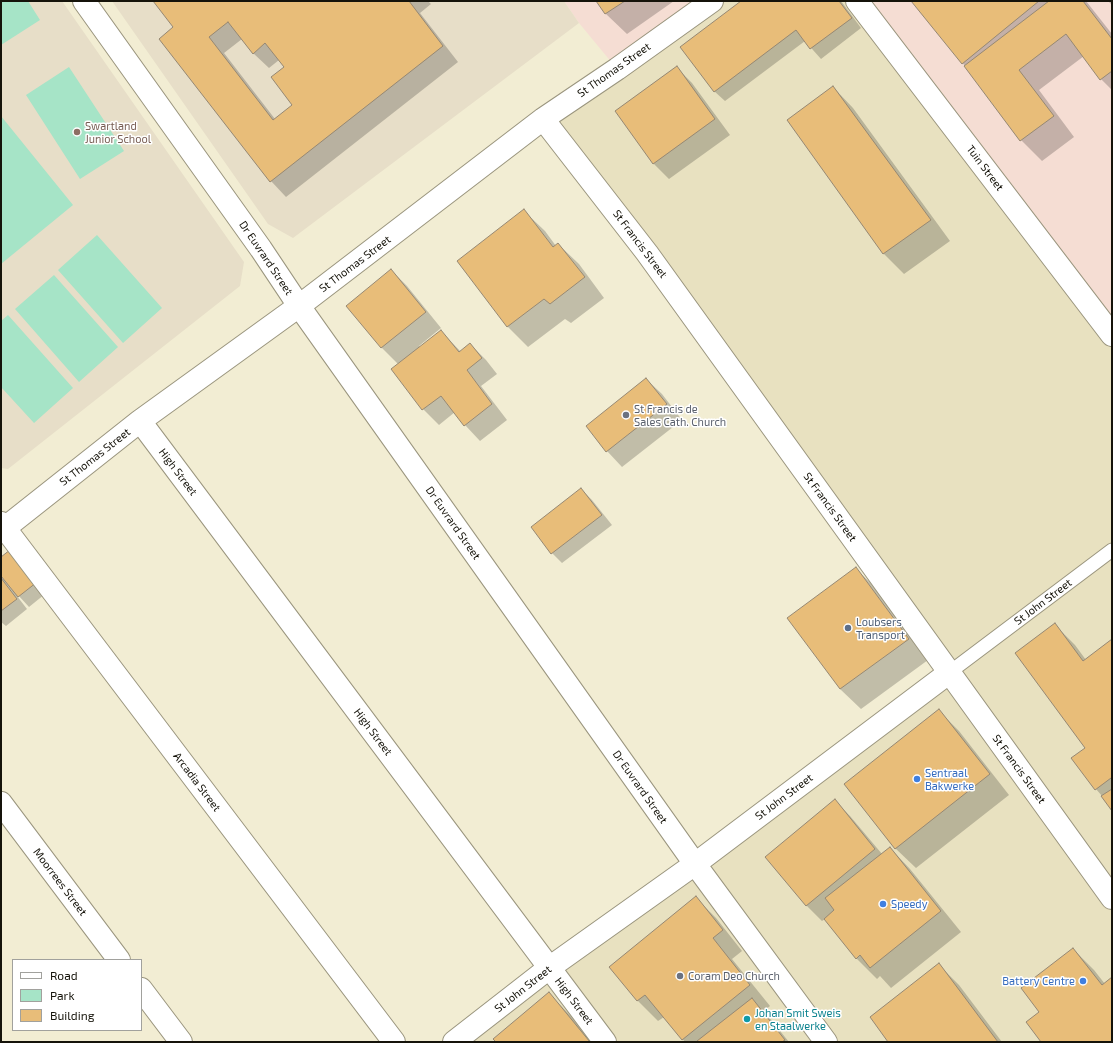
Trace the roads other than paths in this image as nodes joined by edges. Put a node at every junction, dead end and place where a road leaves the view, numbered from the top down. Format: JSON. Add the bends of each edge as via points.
{"nodes":[{"id":1,"x":84,"y":1,"type":"edge"},
{"id":2,"x":712,"y":1,"type":"edge"},
{"id":3,"x":857,"y":1,"type":"edge"},
{"id":4,"x":543,"y":119,"type":"junction"},
{"id":5,"x":299,"y":306,"type":"junction"},
{"id":6,"x":1112,"y":335,"type":"edge"},
{"id":7,"x":140,"y":421,"type":"junction"},
{"id":8,"x":2,"y":527,"type":"edge"},
{"id":9,"x":1112,"y":550,"type":"edge"},
{"id":10,"x":950,"y":672,"type":"junction"},
{"id":11,"x":1,"y":803,"type":"edge"},
{"id":12,"x":695,"y":864,"type":"junction"},
{"id":13,"x":1112,"y":898,"type":"edge"},
{"id":14,"x":118,"y":959,"type":"edge"},
{"id":15,"x":549,"y":968,"type":"junction"},
{"id":16,"x":142,"y":990,"type":"edge"},
{"id":17,"x":181,"y":1042,"type":"edge"},
{"id":18,"x":394,"y":1042,"type":"edge"},
{"id":19,"x":454,"y":1042,"type":"edge"},
{"id":20,"x":606,"y":1042,"type":"edge"},
{"id":21,"x":826,"y":1042,"type":"edge"}],
"edges":[{"from":1,"to":5,"type":"street","name":"Dr Euvrard Street"},
{"from":2,"to":4,"type":"street","name":"St Thomas Street"},
{"from":3,"to":6,"type":"street","name":"Tuin Street"},
{"from":4,"to":5,"type":"street","name":"St Thomas Street"},
{"from":4,"to":10,"type":"street","name":"St Francis Street","via":[[647,253]]},
{"from":5,"to":7,"type":"street","name":"St Thomas Street"},
{"from":5,"to":12,"type":"street","name":"Dr Euvrard Street"},
{"from":7,"to":8,"type":"street","name":"St Thomas Street"},
{"from":7,"to":15,"type":"street","name":"High Street"},
{"from":8,"to":18,"type":"street","name":"Arcadia Street"},
{"from":9,"to":10,"type":"lane","name":"St John Street"},
{"from":10,"to":12,"type":"street","name":"St John Street"},
{"from":10,"to":13,"type":"street","name":"St Francis Street"},
{"from":11,"to":14,"type":"street","name":"Moorrees Street"},
{"from":12,"to":15,"type":"street","name":"St John Street"},
{"from":12,"to":21,"type":"street","name":"Dr Euvrard Street"},
{"from":15,"to":19,"type":"street","name":"St John Street"},
{"from":15,"to":20,"type":"street","name":"High Street"},
{"from":16,"to":17,"type":"street"}]}
